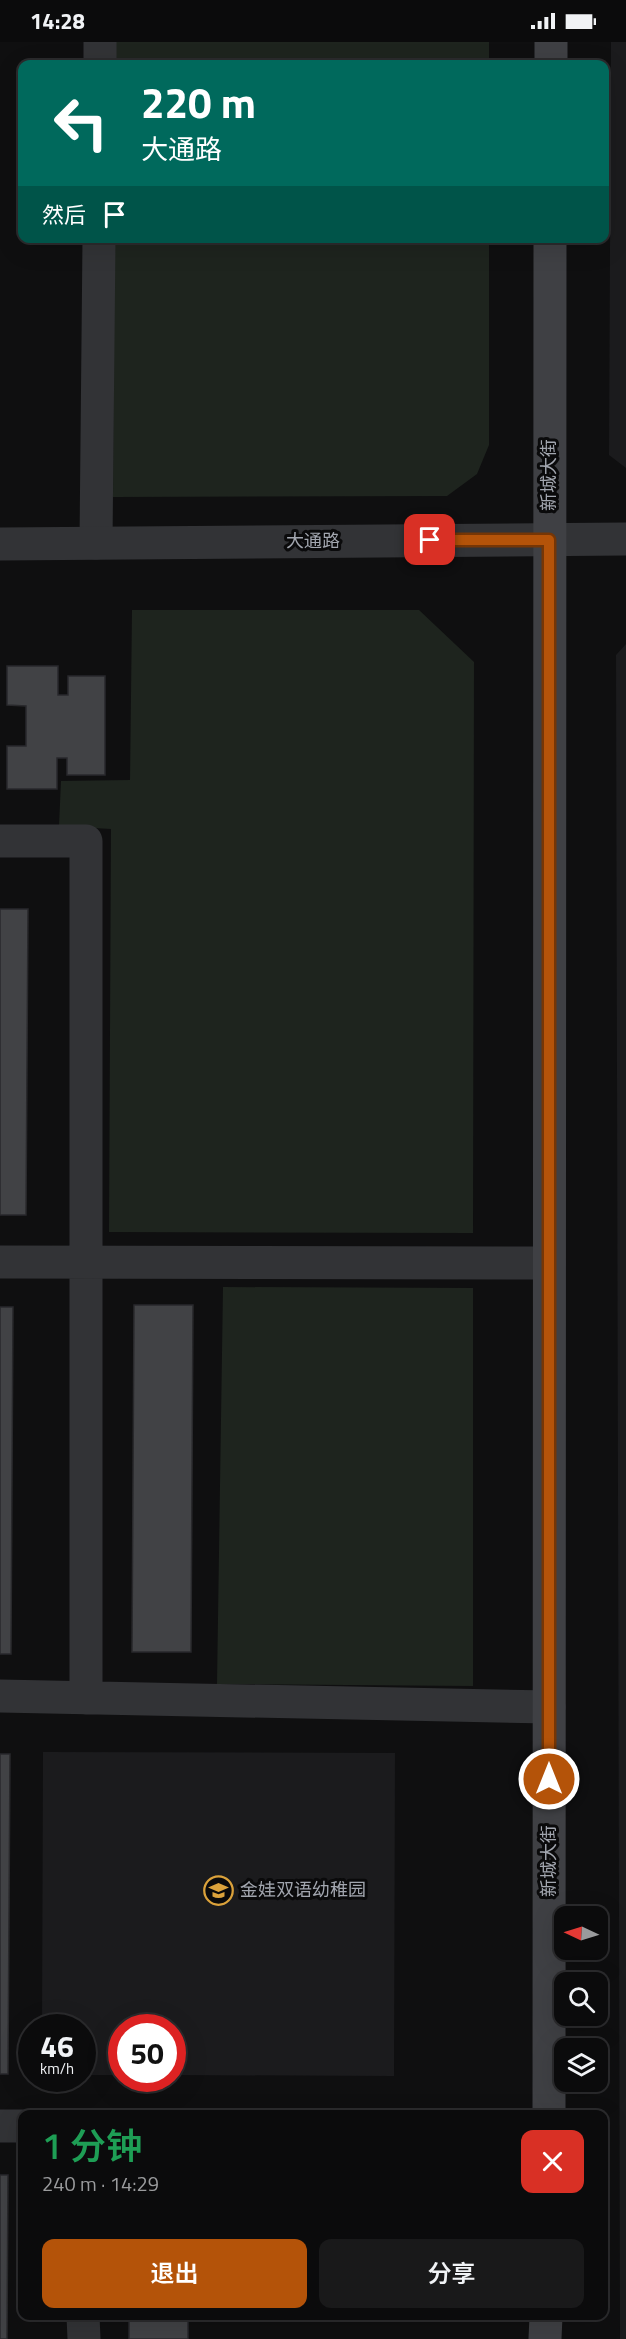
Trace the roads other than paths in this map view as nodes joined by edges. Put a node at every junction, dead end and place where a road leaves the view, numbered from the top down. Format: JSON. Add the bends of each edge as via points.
{"nodes":[{"id":1,"x":100,"y":42,"type":"edge"},
{"id":2,"x":551,"y":42,"type":"edge"},
{"id":3,"x":100,"y":60,"type":"edge"},
{"id":4,"x":551,"y":60,"type":"edge"},
{"id":5,"x":99,"y":243,"type":"edge"},
{"id":6,"x":550,"y":243,"type":"edge"},
{"id":7,"x":626,"y":539,"type":"edge"},
{"id":8,"x":549,"y":540,"type":"junction"},
{"id":9,"x":96,"y":543,"type":"junction"},
{"id":10,"x":0,"y":544,"type":"edge"},
{"id":11,"x":0,"y":841,"type":"edge"},
{"id":12,"x":0,"y":1262,"type":"edge"},
{"id":13,"x":86,"y":1263,"type":"junction"},
{"id":14,"x":549,"y":1263,"type":"junction"},
{"id":15,"x":0,"y":1696,"type":"edge"},
{"id":16,"x":86,"y":1698,"type":"junction"},
{"id":17,"x":549,"y":1707,"type":"junction"},
{"id":18,"x":549,"y":2110,"type":"edge"},
{"id":19,"x":0,"y":2126,"type":"edge"},
{"id":20,"x":18,"y":2127,"type":"edge"},
{"id":21,"x":84,"y":2320,"type":"edge"},
{"id":22,"x":546,"y":2320,"type":"edge"},
{"id":23,"x":84,"y":2339,"type":"edge"},
{"id":24,"x":545,"y":2339,"type":"edge"}],
"edges":[{"from":1,"to":3,"type":"street"},
{"from":2,"to":4,"type":"main road"},
{"from":5,"to":9,"type":"street"},
{"from":6,"to":8,"type":"main road","name":"新城大街"},
{"from":7,"to":8,"type":"street","name":"大通路"},
{"from":8,"to":9,"type":"street","name":"大通路"},
{"from":8,"to":14,"type":"main road","name":"新城大街"},
{"from":9,"to":10,"type":"street","name":"大通路"},
{"from":11,"to":13,"type":"street","via":[[86,841]]},
{"from":12,"to":13,"type":"street"},
{"from":13,"to":14,"type":"street"},
{"from":13,"to":16,"type":"street"},
{"from":14,"to":17,"type":"main road","name":"新城大街"},
{"from":15,"to":16,"type":"street"},
{"from":16,"to":17,"type":"street"},
{"from":17,"to":18,"type":"main road","name":"新城大街"},
{"from":19,"to":20,"type":"street"},
{"from":21,"to":23,"type":"street"},
{"from":22,"to":24,"type":"main road"}]}
